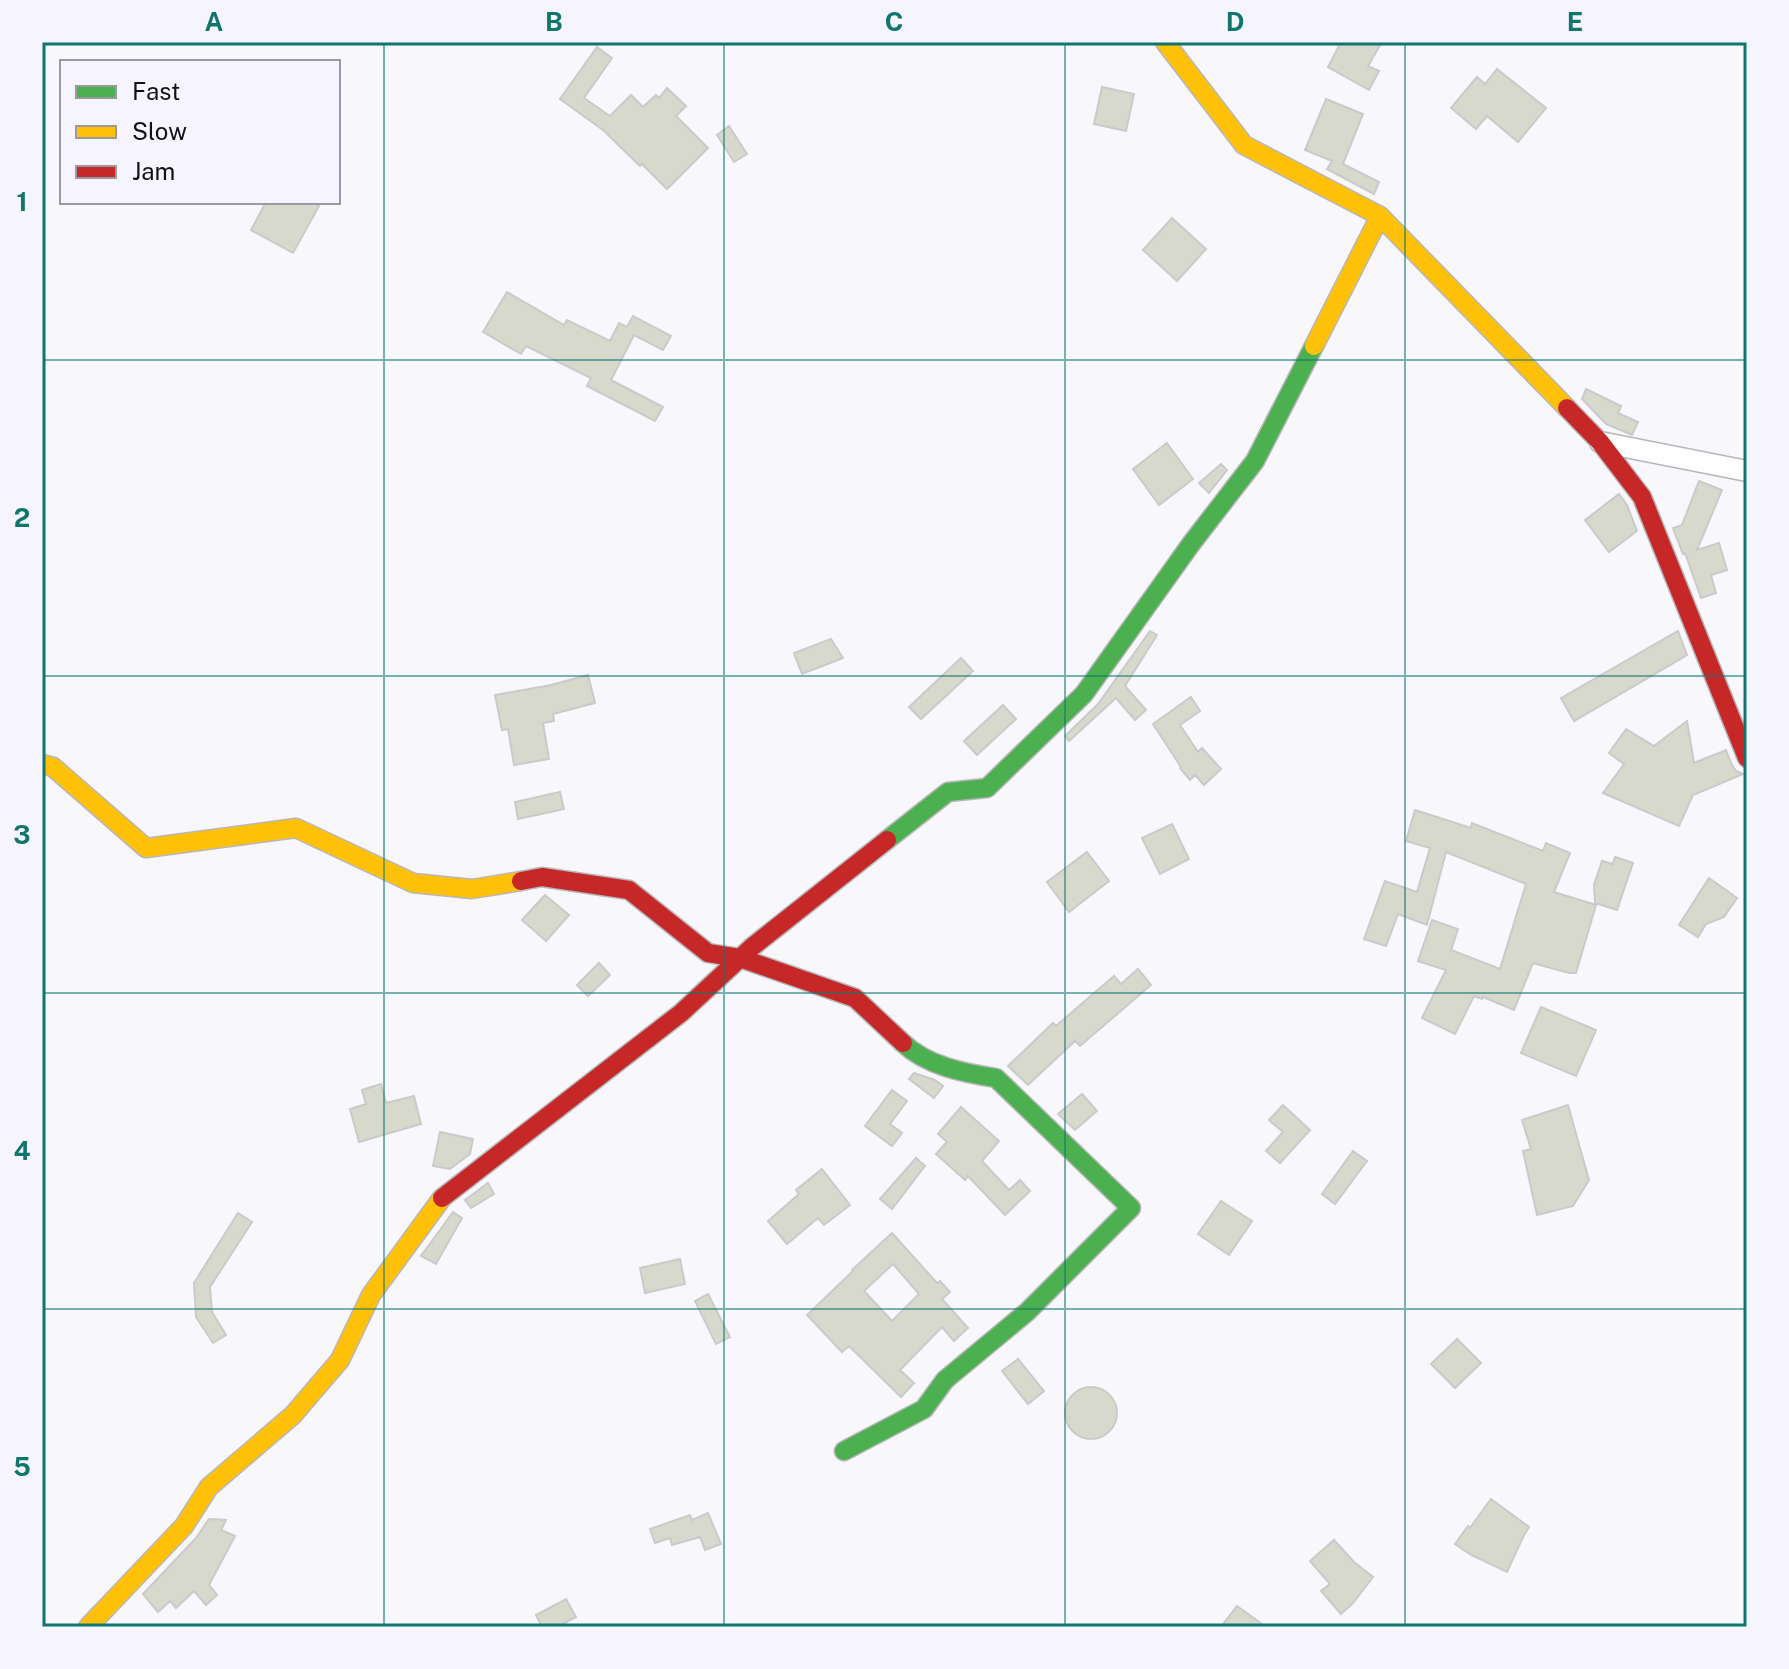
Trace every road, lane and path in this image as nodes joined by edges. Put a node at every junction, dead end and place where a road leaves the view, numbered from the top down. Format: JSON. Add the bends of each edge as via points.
{"nodes":[{"id":1,"x":1165,"y":42,"type":"edge"},
{"id":2,"x":1380,"y":216,"type":"junction"},
{"id":3,"x":1600,"y":442,"type":"junction"},
{"id":4,"x":1747,"y":471,"type":"edge"},
{"id":5,"x":1747,"y":758,"type":"edge"},
{"id":6,"x":42,"y":764,"type":"edge"},
{"id":7,"x":740,"y":958,"type":"junction"},
{"id":8,"x":844,"y":1451,"type":"dead end"},
{"id":9,"x":88,"y":1627,"type":"edge"}],
"edges":[{"from":1,"to":2,"type":"street","via":[[1244,145]]},
{"from":2,"to":3,"type":"street"},
{"from":2,"to":7,"type":"street","via":[[1255,461],[1084,694],[987,788],[948,792]]},
{"from":3,"to":4,"type":"street"},
{"from":3,"to":5,"type":"street","via":[[1642,497]]},
{"from":6,"to":7,"type":"street","via":[[53,767],[146,848],[296,828],[413,883],[472,889],[542,877],[629,890],[708,953]]},
{"from":7,"to":8,"type":"street","via":[[855,998],[915,1055],[996,1078],[1131,1208],[1027,1312],[945,1380],[924,1409]]},
{"from":7,"to":9,"type":"street","via":[[681,1013],[445,1194],[371,1295],[340,1360],[293,1415],[209,1487],[184,1526]]}]}
